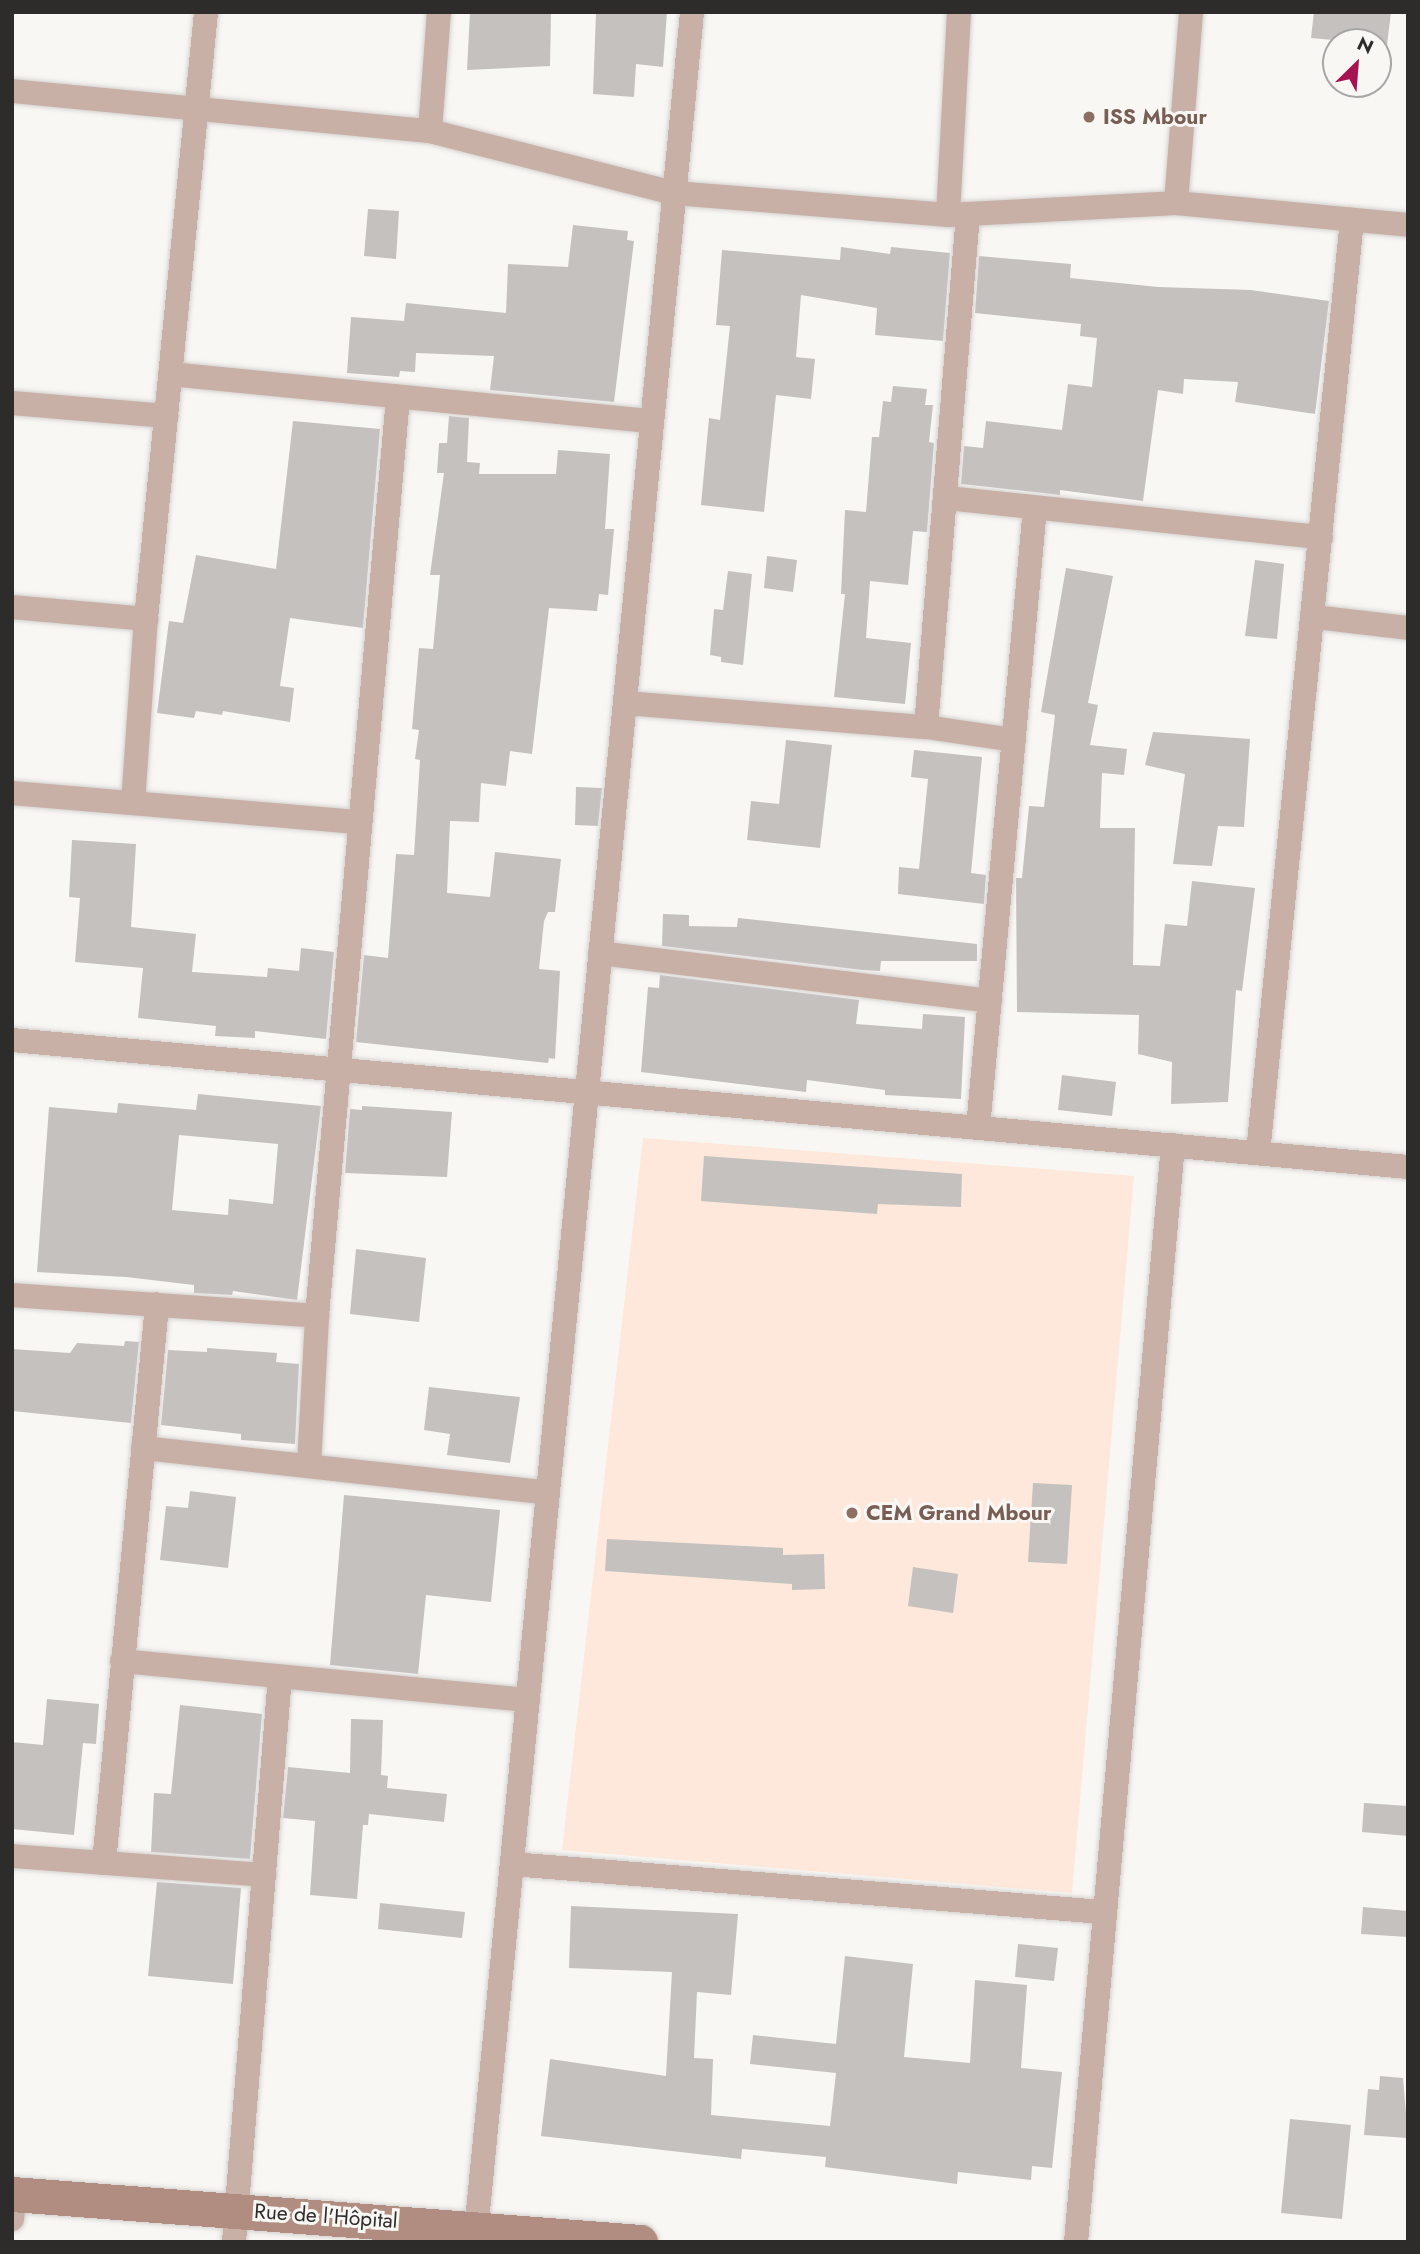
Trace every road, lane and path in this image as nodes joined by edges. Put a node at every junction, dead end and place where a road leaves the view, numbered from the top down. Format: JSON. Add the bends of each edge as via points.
{"nodes":[{"id":1,"x":206,"y":12,"type":"edge"},
{"id":2,"x":439,"y":12,"type":"edge"},
{"id":3,"x":692,"y":12,"type":"edge"},
{"id":4,"x":959,"y":12,"type":"edge"},
{"id":5,"x":1191,"y":12,"type":"edge"},
{"id":6,"x":12,"y":91,"type":"edge"},
{"id":7,"x":196,"y":108,"type":"junction"},
{"id":8,"x":430,"y":131,"type":"junction"},
{"id":9,"x":674,"y":193,"type":"junction"},
{"id":10,"x":1176,"y":202,"type":"junction"},
{"id":11,"x":958,"y":215,"type":"junction"},
{"id":12,"x":1352,"y":219,"type":"junction"},
{"id":13,"x":1408,"y":225,"type":"edge"},
{"id":14,"x":170,"y":374,"type":"junction"},
{"id":15,"x":398,"y":397,"type":"junction"},
{"id":16,"x":12,"y":402,"type":"edge"},
{"id":17,"x":166,"y":415,"type":"junction"},
{"id":18,"x":652,"y":422,"type":"junction"},
{"id":19,"x":947,"y":498,"type":"junction"},
{"id":20,"x":1035,"y":508,"type":"junction"},
{"id":21,"x":1321,"y":537,"type":"junction"},
{"id":22,"x":12,"y":607,"type":"edge"},
{"id":23,"x":1315,"y":617,"type":"junction"},
{"id":24,"x":146,"y":620,"type":"junction"},
{"id":25,"x":1408,"y":628,"type":"edge"},
{"id":26,"x":625,"y":703,"type":"junction"},
{"id":27,"x":926,"y":727,"type":"junction"},
{"id":28,"x":1014,"y":740,"type":"junction"},
{"id":29,"x":12,"y":793,"type":"edge"},
{"id":30,"x":133,"y":803,"type":"junction"},
{"id":31,"x":360,"y":822,"type":"junction"},
{"id":32,"x":600,"y":953,"type":"junction"},
{"id":33,"x":990,"y":1001,"type":"junction"},
{"id":34,"x":12,"y":1040,"type":"edge"},
{"id":35,"x":338,"y":1070,"type":"junction"},
{"id":36,"x":587,"y":1092,"type":"junction"},
{"id":37,"x":978,"y":1128,"type":"junction"},
{"id":38,"x":1173,"y":1145,"type":"junction"},
{"id":39,"x":1258,"y":1153,"type":"junction"},
{"id":40,"x":1408,"y":1167,"type":"edge"},
{"id":41,"x":12,"y":1295,"type":"edge"},
{"id":42,"x":158,"y":1305,"type":"junction"},
{"id":43,"x":317,"y":1316,"type":"junction"},
{"id":44,"x":143,"y":1448,"type":"junction"},
{"id":45,"x":309,"y":1465,"type":"junction"},
{"id":46,"x":548,"y":1493,"type":"junction"},
{"id":47,"x":122,"y":1661,"type":"junction"},
{"id":48,"x":280,"y":1677,"type":"junction"},
{"id":49,"x":528,"y":1700,"type":"junction"},
{"id":50,"x":12,"y":1856,"type":"edge"},
{"id":51,"x":104,"y":1863,"type":"junction"},
{"id":52,"x":512,"y":1864,"type":"junction"},
{"id":53,"x":264,"y":1875,"type":"junction"},
{"id":54,"x":1102,"y":1912,"type":"junction"},
{"id":55,"x":13,"y":2202,"type":"edge"},
{"id":56,"x":234,"y":2225,"type":"edge"},
{"id":57,"x":476,"y":2235,"type":"edge"},
{"id":58,"x":640,"y":2242,"type":"edge"},
{"id":59,"x":1076,"y":2242,"type":"edge"}],
"edges":[{"from":1,"to":7,"type":"street"},
{"from":2,"to":8,"type":"street"},
{"from":3,"to":9,"type":"street"},
{"from":4,"to":11,"type":"street"},
{"from":5,"to":10,"type":"street"},
{"from":6,"to":7,"type":"street"},
{"from":7,"to":8,"type":"street"},
{"from":7,"to":14,"type":"street"},
{"from":8,"to":9,"type":"street"},
{"from":9,"to":11,"type":"street"},
{"from":9,"to":18,"type":"street"},
{"from":10,"to":11,"type":"street"},
{"from":10,"to":12,"type":"street"},
{"from":11,"to":19,"type":"street"},
{"from":12,"to":13,"type":"street"},
{"from":12,"to":21,"type":"street"},
{"from":14,"to":15,"type":"street"},
{"from":14,"to":17,"type":"street"},
{"from":15,"to":18,"type":"street"},
{"from":15,"to":31,"type":"street"},
{"from":16,"to":17,"type":"street"},
{"from":17,"to":24,"type":"street"},
{"from":18,"to":26,"type":"street"},
{"from":19,"to":20,"type":"street"},
{"from":19,"to":27,"type":"street"},
{"from":20,"to":21,"type":"street"},
{"from":20,"to":28,"type":"street"},
{"from":21,"to":23,"type":"street"},
{"from":22,"to":24,"type":"street"},
{"from":23,"to":25,"type":"street"},
{"from":23,"to":39,"type":"street"},
{"from":24,"to":30,"type":"street"},
{"from":26,"to":27,"type":"street"},
{"from":26,"to":32,"type":"street"},
{"from":27,"to":28,"type":"street"},
{"from":28,"to":33,"type":"street"},
{"from":29,"to":30,"type":"street"},
{"from":30,"to":31,"type":"street"},
{"from":31,"to":35,"type":"street"},
{"from":32,"to":33,"type":"street"},
{"from":32,"to":36,"type":"street"},
{"from":33,"to":37,"type":"street"},
{"from":34,"to":35,"type":"street"},
{"from":35,"to":36,"type":"street"},
{"from":35,"to":43,"type":"street"},
{"from":36,"to":37,"type":"street"},
{"from":36,"to":46,"type":"street"},
{"from":37,"to":38,"type":"street"},
{"from":38,"to":39,"type":"street"},
{"from":38,"to":54,"type":"street"},
{"from":39,"to":40,"type":"street"},
{"from":41,"to":42,"type":"street"},
{"from":42,"to":43,"type":"street"},
{"from":42,"to":44,"type":"street"},
{"from":43,"to":45,"type":"street"},
{"from":44,"to":45,"type":"street"},
{"from":44,"to":47,"type":"street"},
{"from":45,"to":46,"type":"street"},
{"from":46,"to":49,"type":"street"},
{"from":47,"to":48,"type":"street"},
{"from":47,"to":51,"type":"street"},
{"from":48,"to":49,"type":"street"},
{"from":48,"to":53,"type":"street"},
{"from":49,"to":52,"type":"street"},
{"from":50,"to":51,"type":"street"},
{"from":51,"to":53,"type":"street"},
{"from":52,"to":54,"type":"street"},
{"from":52,"to":57,"type":"street"},
{"from":53,"to":56,"type":"street"},
{"from":54,"to":59,"type":"street"},
{"from":55,"to":56,"type":"main road","name":"Rue de l'Hôpital"},
{"from":56,"to":57,"type":"main road","name":"Rue de l'Hôpital"},
{"from":57,"to":58,"type":"main road","name":"Rue de l'Hôpital"}]}
